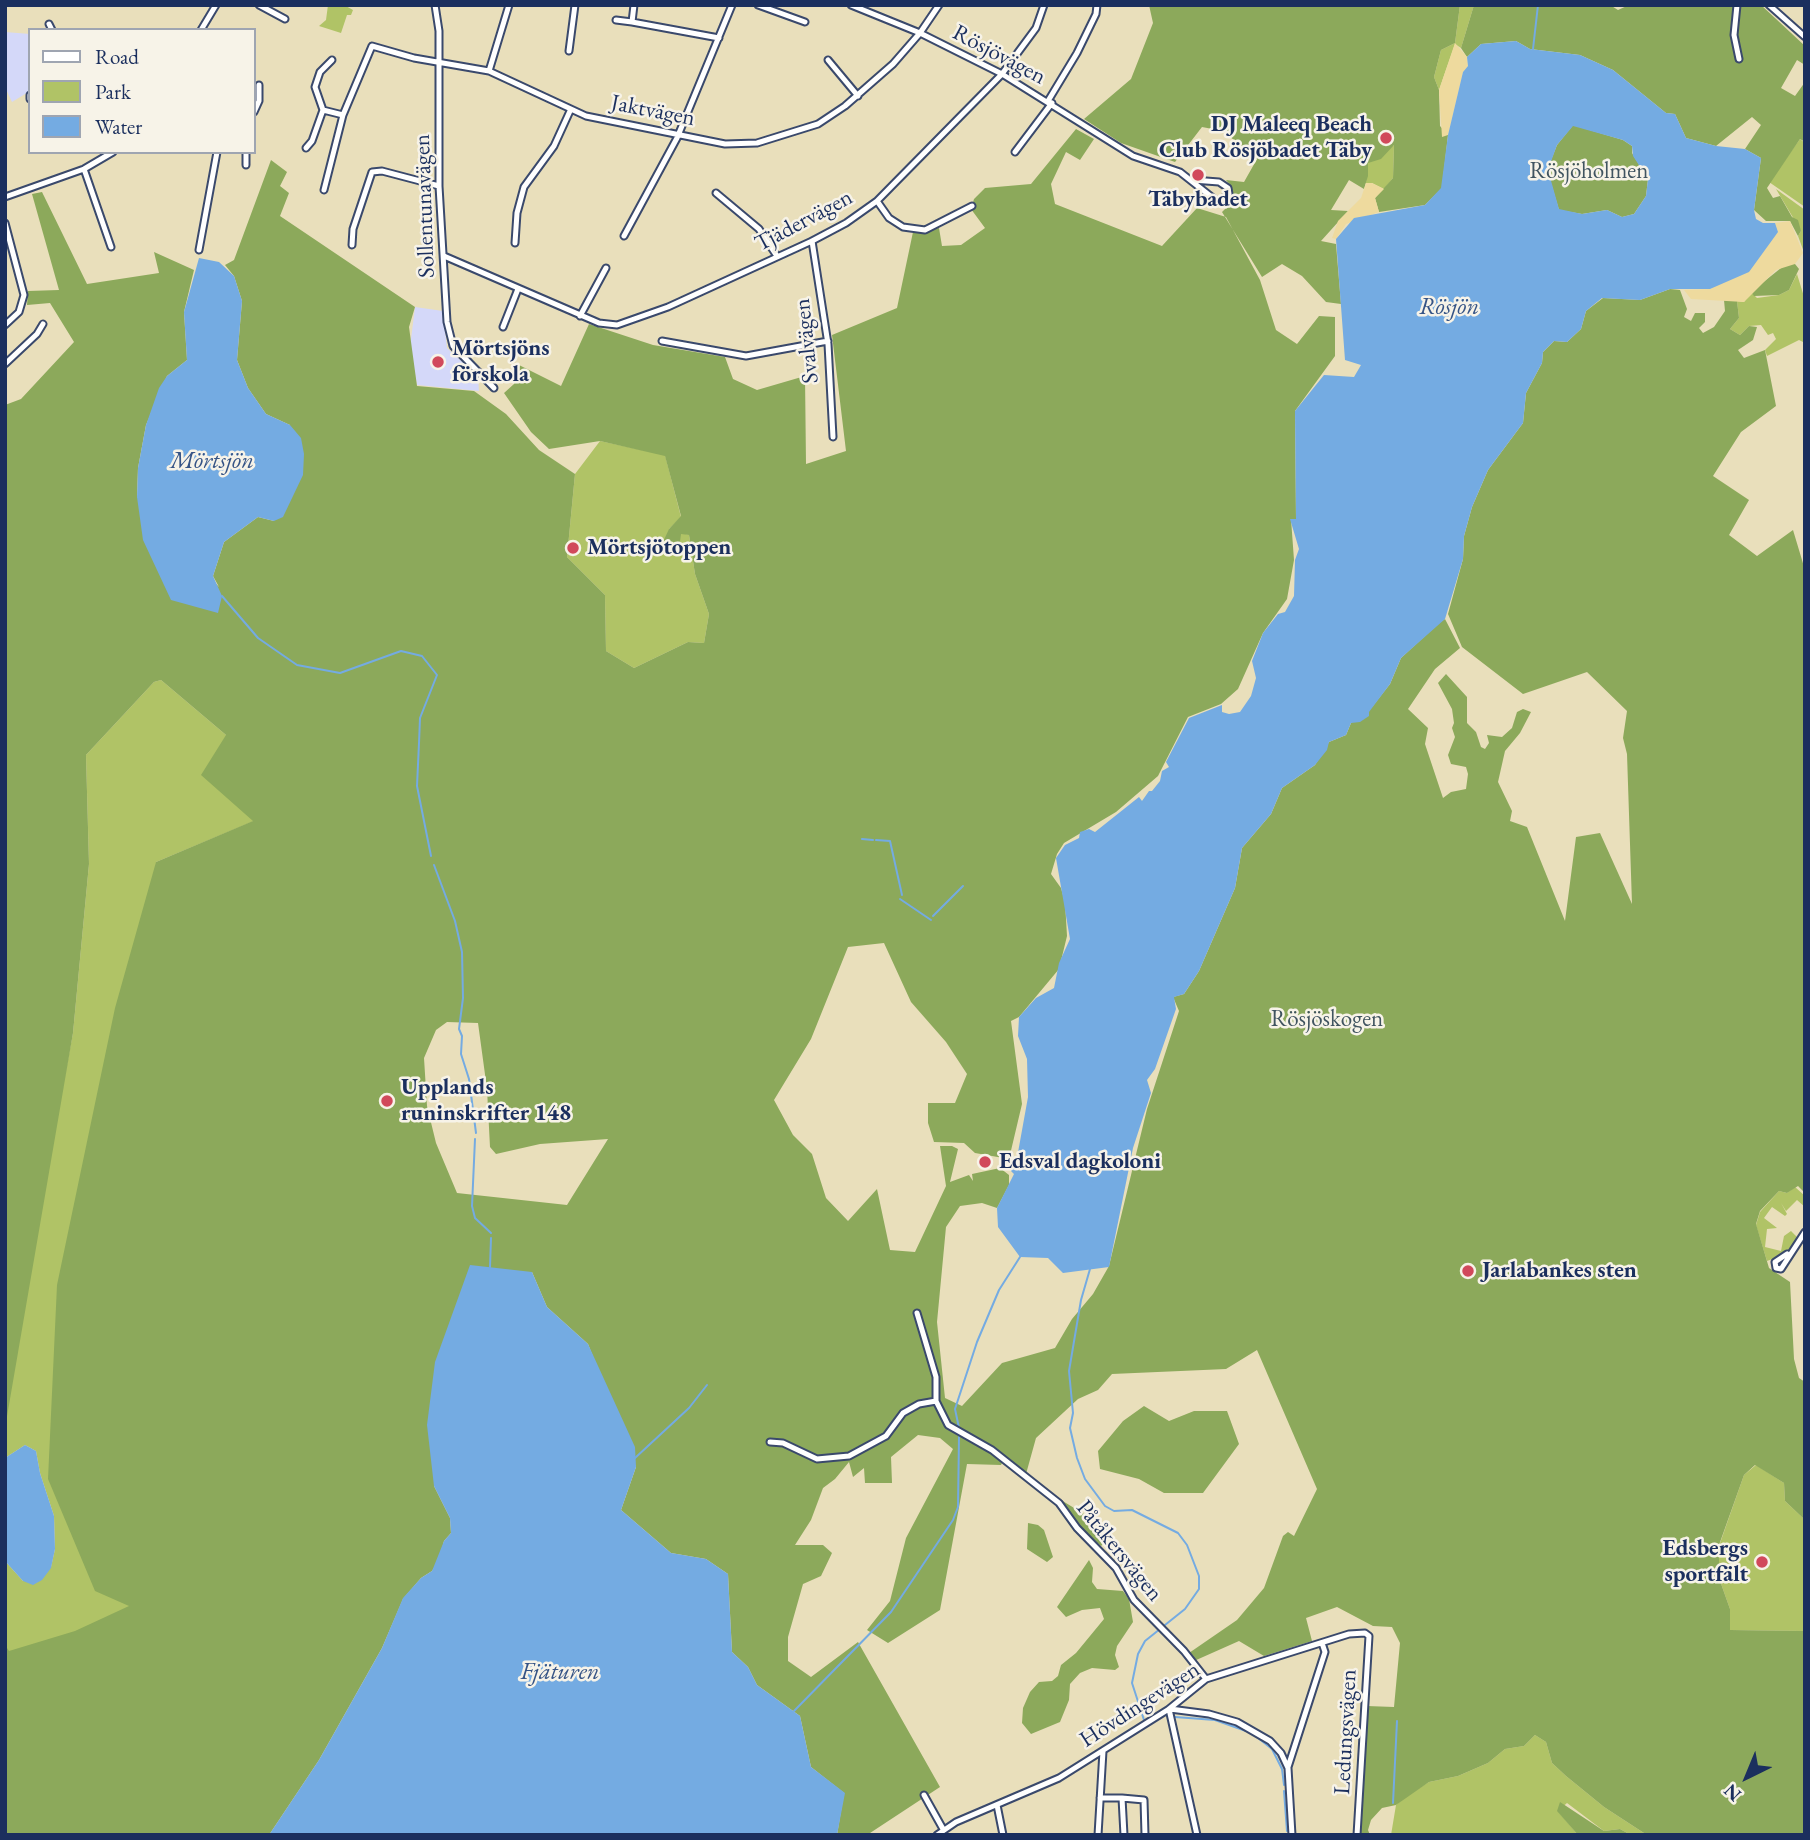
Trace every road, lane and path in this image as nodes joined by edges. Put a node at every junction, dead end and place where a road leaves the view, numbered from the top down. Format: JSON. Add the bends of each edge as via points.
{"nodes":[{"id":1,"x":216,"y":5,"type":"edge"},
{"id":2,"x":259,"y":5,"type":"edge"},
{"id":3,"x":435,"y":5,"type":"edge"},
{"id":4,"x":509,"y":5,"type":"edge"},
{"id":5,"x":575,"y":5,"type":"edge"},
{"id":6,"x":634,"y":5,"type":"edge"},
{"id":7,"x":732,"y":5,"type":"edge"},
{"id":8,"x":758,"y":5,"type":"edge"},
{"id":9,"x":851,"y":5,"type":"edge"},
{"id":10,"x":939,"y":5,"type":"edge"},
{"id":11,"x":1044,"y":5,"type":"edge"},
{"id":12,"x":1097,"y":5,"type":"edge"},
{"id":13,"x":1737,"y":5,"type":"edge"},
{"id":14,"x":1769,"y":5,"type":"edge"},
{"id":15,"x":285,"y":19,"type":"dead end"},
{"id":16,"x":616,"y":20,"type":"dead end"},
{"id":17,"x":632,"y":22,"type":"junction"},
{"id":18,"x":804,"y":22,"type":"dead end"},
{"id":19,"x":202,"y":28,"type":"edge"},
{"id":20,"x":920,"y":33,"type":"junction"},
{"id":21,"x":1805,"y":37,"type":"edge"},
{"id":22,"x":719,"y":38,"type":"junction"},
{"id":23,"x":569,"y":51,"type":"dead end"},
{"id":24,"x":1739,"y":59,"type":"dead end"},
{"id":25,"x":332,"y":60,"type":"dead end"},
{"id":26,"x":828,"y":60,"type":"dead end"},
{"id":27,"x":440,"y":62,"type":"junction"},
{"id":28,"x":489,"y":71,"type":"junction"},
{"id":29,"x":1002,"y":74,"type":"junction"},
{"id":30,"x":259,"y":85,"type":"dead end"},
{"id":31,"x":858,"y":96,"type":"junction"},
{"id":32,"x":1050,"y":102,"type":"junction"},
{"id":33,"x":256,"y":108,"type":"edge"},
{"id":34,"x":323,"y":110,"type":"junction"},
{"id":35,"x":570,"y":111,"type":"junction"},
{"id":36,"x":343,"y":115,"type":"junction"},
{"id":37,"x":679,"y":132,"type":"junction"},
{"id":38,"x":306,"y":148,"type":"dead end"},
{"id":39,"x":1015,"y":152,"type":"dead end"},
{"id":40,"x":110,"y":154,"type":"edge"},
{"id":41,"x":217,"y":154,"type":"edge"},
{"id":42,"x":246,"y":154,"type":"edge"},
{"id":43,"x":246,"y":165,"type":"dead end"},
{"id":44,"x":85,"y":169,"type":"junction"},
{"id":45,"x":1193,"y":180,"type":"junction"},
{"id":46,"x":439,"y":186,"type":"junction"},
{"id":47,"x":324,"y":190,"type":"dead end"},
{"id":48,"x":716,"y":193,"type":"dead end"},
{"id":49,"x":5,"y":197,"type":"edge"},
{"id":50,"x":877,"y":201,"type":"junction"},
{"id":51,"x":972,"y":206,"type":"dead end"},
{"id":52,"x":5,"y":223,"type":"edge"},
{"id":53,"x":624,"y":236,"type":"dead end"},
{"id":54,"x":812,"y":241,"type":"junction"},
{"id":55,"x":514,"y":243,"type":"dead end"},
{"id":56,"x":352,"y":245,"type":"dead end"},
{"id":57,"x":111,"y":247,"type":"dead end"},
{"id":58,"x":199,"y":250,"type":"dead end"},
{"id":59,"x":444,"y":256,"type":"junction"},
{"id":60,"x":777,"y":256,"type":"junction"},
{"id":61,"x":606,"y":268,"type":"dead end"},
{"id":62,"x":518,"y":289,"type":"junction"},
{"id":63,"x":580,"y":316,"type":"junction"},
{"id":64,"x":43,"y":324,"type":"dead end"},
{"id":65,"x":5,"y":325,"type":"edge"},
{"id":66,"x":503,"y":327,"type":"dead end"},
{"id":67,"x":662,"y":341,"type":"dead end"},
{"id":68,"x":828,"y":341,"type":"junction"},
{"id":69,"x":5,"y":364,"type":"edge"},
{"id":70,"x":494,"y":388,"type":"dead end"},
{"id":71,"x":834,"y":437,"type":"dead end"},
{"id":72,"x":1805,"y":1231,"type":"edge"},
{"id":73,"x":1787,"y":1255,"type":"dead end"},
{"id":74,"x":917,"y":1313,"type":"dead end"},
{"id":75,"x":936,"y":1401,"type":"junction"},
{"id":76,"x":770,"y":1442,"type":"dead end"},
{"id":77,"x":1366,"y":1633,"type":"joint"},
{"id":78,"x":1322,"y":1643,"type":"junction"},
{"id":79,"x":1206,"y":1679,"type":"junction"},
{"id":80,"x":1169,"y":1709,"type":"junction"},
{"id":81,"x":1103,"y":1751,"type":"junction"},
{"id":82,"x":1288,"y":1768,"type":"junction"},
{"id":83,"x":924,"y":1795,"type":"dead end"},
{"id":84,"x":1100,"y":1798,"type":"junction"},
{"id":85,"x":1122,"y":1798,"type":"junction"},
{"id":86,"x":997,"y":1805,"type":"junction"},
{"id":87,"x":943,"y":1829,"type":"junction"},
{"id":88,"x":937,"y":1835,"type":"edge"},
{"id":89,"x":1003,"y":1835,"type":"edge"},
{"id":90,"x":1098,"y":1835,"type":"edge"},
{"id":91,"x":1124,"y":1835,"type":"edge"},
{"id":92,"x":1145,"y":1835,"type":"edge"},
{"id":93,"x":1198,"y":1835,"type":"edge"},
{"id":94,"x":1292,"y":1835,"type":"edge"},
{"id":95,"x":1357,"y":1835,"type":"edge"}],
"edges":[{"from":1,"to":19,"type":"street"},
{"from":2,"to":15,"type":"street"},
{"from":3,"to":27,"type":"street","name":"Sollentunavägen"},
{"from":4,"to":28,"type":"street"},
{"from":5,"to":23,"type":"street"},
{"from":6,"to":17,"type":"street"},
{"from":7,"to":22,"type":"street"},
{"from":8,"to":18,"type":"street"},
{"from":9,"to":20,"type":"street","name":"Rösjövägen"},
{"from":10,"to":20,"type":"street","name":"Jaktvägen"},
{"from":11,"to":29,"type":"street","name":"Tjädervägen","via":[[1036,28]]},
{"from":12,"to":32,"type":"street"},
{"from":13,"to":24,"type":"street","via":[[1734,35]]},
{"from":14,"to":21,"type":"street"},
{"from":16,"to":17,"type":"street"},
{"from":17,"to":22,"type":"street"},
{"from":20,"to":29,"type":"street","name":"Rösjövägen"},
{"from":20,"to":31,"type":"street","name":"Jaktvägen"},
{"from":22,"to":37,"type":"street"},
{"from":25,"to":34,"type":"street","via":[[320,72],[315,87]]},
{"from":26,"to":31,"type":"street"},
{"from":27,"to":28,"type":"street","name":"Jaktvägen"},
{"from":27,"to":36,"type":"street","name":"Jaktvägen","via":[[372,46]]},
{"from":27,"to":46,"type":"street","name":"Sollentunavägen"},
{"from":28,"to":35,"type":"street","name":"Jaktvägen"},
{"from":29,"to":32,"type":"street","name":"Rösjövägen"},
{"from":29,"to":50,"type":"street","name":"Tjädervägen"},
{"from":30,"to":33,"type":"street"},
{"from":31,"to":37,"type":"street","name":"Jaktvägen","via":[[818,124],[757,143],[726,144]]},
{"from":32,"to":39,"type":"street","name":"Rösjövägen"},
{"from":32,"to":45,"type":"street","name":"Rösjövägen","via":[[1133,156]]},
{"from":34,"to":36,"type":"street"},
{"from":34,"to":38,"type":"street"},
{"from":35,"to":37,"type":"street","name":"Jaktvägen"},
{"from":35,"to":55,"type":"street","via":[[554,146],[524,187]]},
{"from":36,"to":47,"type":"street"},
{"from":37,"to":53,"type":"street"},
{"from":40,"to":44,"type":"street"},
{"from":41,"to":58,"type":"street"},
{"from":42,"to":43,"type":"street"},
{"from":44,"to":49,"type":"street"},
{"from":44,"to":57,"type":"street"},
{"from":45,"to":45,"type":"street","name":"Rösjövägen","via":[[1218,202],[1229,194],[1219,182]]},
{"from":46,"to":56,"type":"street","via":[[372,172]]},
{"from":46,"to":59,"type":"street","name":"Sollentunavägen"},
{"from":48,"to":60,"type":"street","via":[[759,229]]},
{"from":50,"to":51,"type":"street","via":[[889,218],[903,227],[925,230]]},
{"from":50,"to":54,"type":"street","name":"Tjädervägen"},
{"from":52,"to":65,"type":"street","via":[[24,295],[19,312]]},
{"from":54,"to":60,"type":"street","name":"Tjädervägen"},
{"from":54,"to":68,"type":"street","name":"Svalvägen"},
{"from":59,"to":62,"type":"street","name":"Tjädervägen"},
{"from":59,"to":70,"type":"street","name":"Sollentunavägen","via":[[447,322],[453,346]]},
{"from":60,"to":63,"type":"street","name":"Tjädervägen","via":[[668,307],[617,325]]},
{"from":61,"to":63,"type":"street"},
{"from":62,"to":63,"type":"street","name":"Tjädervägen"},
{"from":62,"to":66,"type":"street"},
{"from":64,"to":69,"type":"street"},
{"from":67,"to":68,"type":"street","via":[[746,356]]},
{"from":68,"to":71,"type":"street","name":"Svalvägen"},
{"from":72,"to":73,"type":"street"},
{"from":74,"to":75,"type":"street","name":"Påtåkersvägen","via":[[936,1377]]},
{"from":75,"to":76,"type":"street","via":[[903,1413],[886,1436],[849,1455],[817,1459]]},
{"from":75,"to":79,"type":"street","name":"Påtåkersvägen","via":[[952,1428],[992,1450],[1059,1503],[1077,1528],[1105,1553],[1134,1600]]},
{"from":77,"to":78,"type":"street","name":"Hövdingevägen"},
{"from":77,"to":95,"type":"street","name":"Ledungsvägen"},
{"from":78,"to":79,"type":"street","name":"Hövdingevägen"},
{"from":78,"to":82,"type":"street","via":[[1325,1652]]},
{"from":79,"to":80,"type":"street","name":"Hövdingevägen"},
{"from":80,"to":81,"type":"street","name":"Hövdingevägen"},
{"from":80,"to":82,"type":"street","via":[[1209,1714],[1259,1732],[1281,1753]]},
{"from":80,"to":93,"type":"street"},
{"from":81,"to":84,"type":"street"},
{"from":81,"to":86,"type":"street","name":"Hövdingevägen","via":[[1059,1778]]},
{"from":82,"to":94,"type":"street"},
{"from":83,"to":87,"type":"street"},
{"from":84,"to":85,"type":"street"},
{"from":84,"to":90,"type":"street"},
{"from":85,"to":91,"type":"street"},
{"from":85,"to":92,"type":"street","via":[[1144,1800]]},
{"from":86,"to":87,"type":"street","name":"Hövdingevägen"},
{"from":86,"to":89,"type":"street"},
{"from":87,"to":88,"type":"street","name":"Hövdingevägen"}]}
